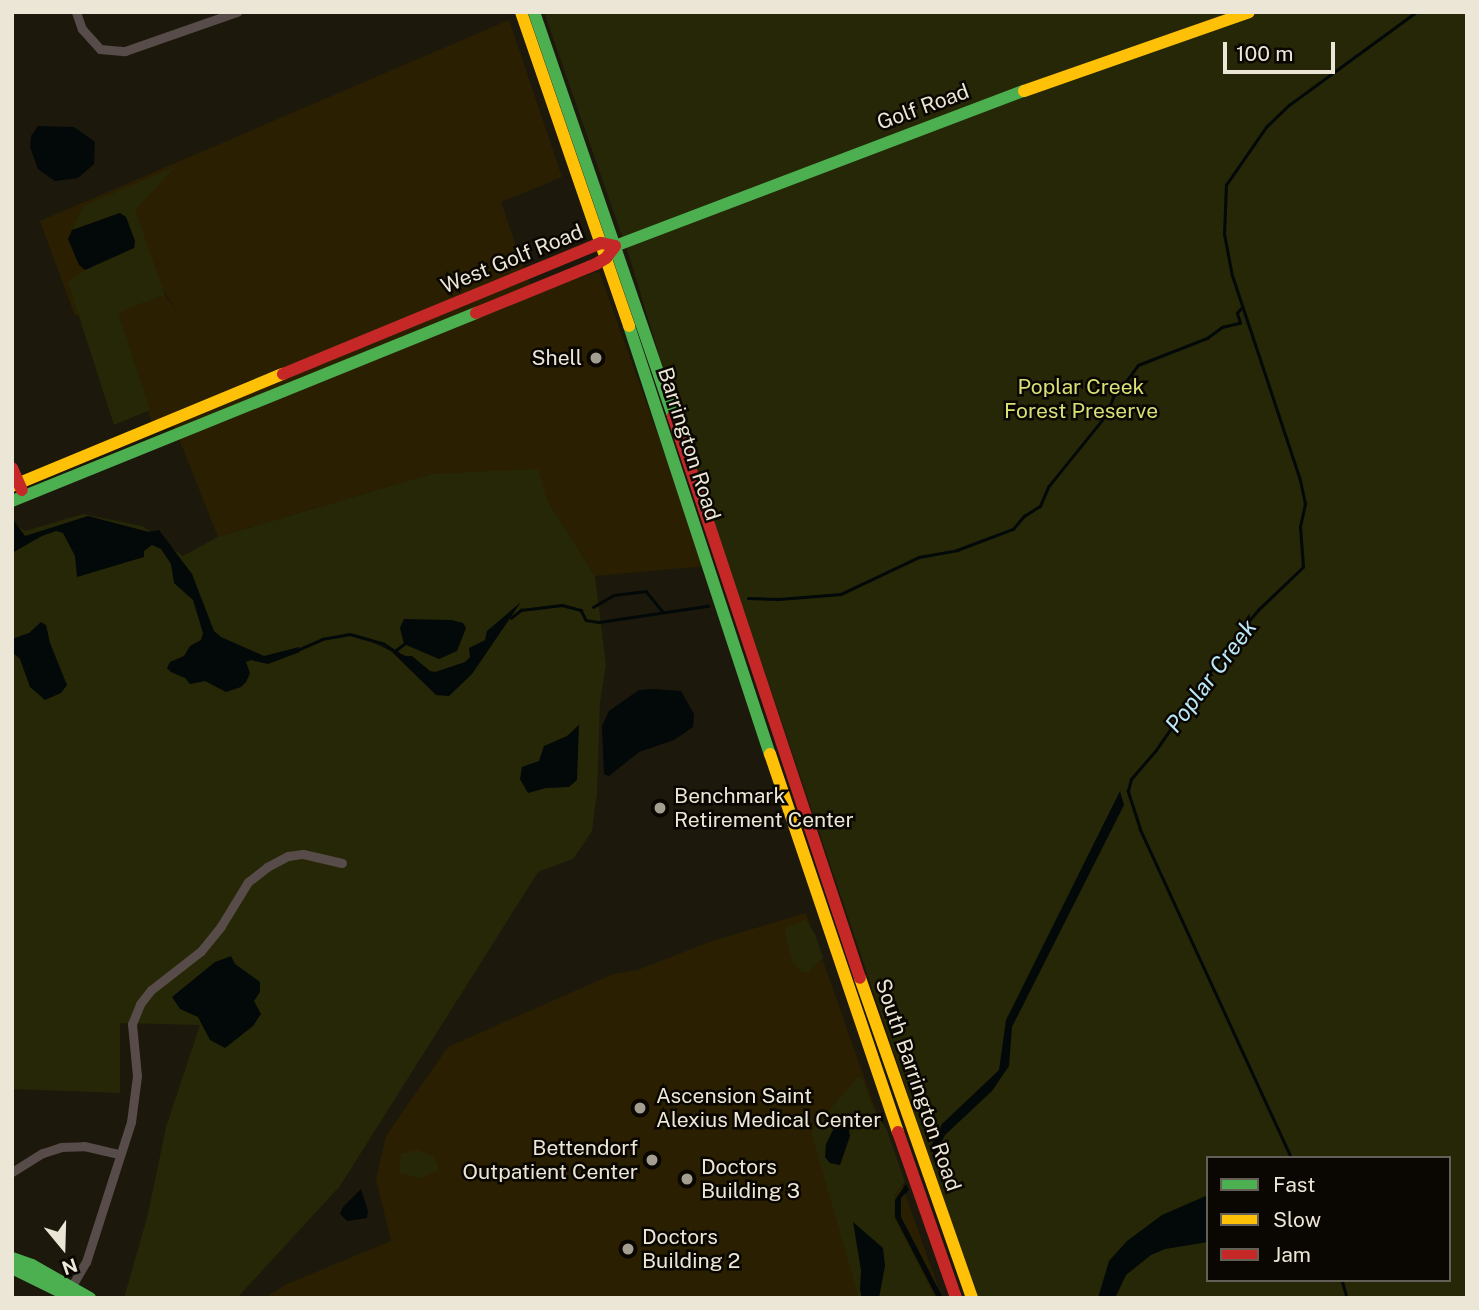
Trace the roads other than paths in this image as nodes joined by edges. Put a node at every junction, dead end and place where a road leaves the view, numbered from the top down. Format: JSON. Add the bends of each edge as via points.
{"nodes":[{"id":1,"x":76,"y":12,"type":"edge"},
{"id":2,"x":237,"y":12,"type":"edge"},
{"id":3,"x":521,"y":12,"type":"edge"},
{"id":4,"x":534,"y":12,"type":"edge"},
{"id":5,"x":1249,"y":12,"type":"edge"},
{"id":6,"x":601,"y":243,"type":"junction"},
{"id":7,"x":615,"y":246,"type":"junction"},
{"id":8,"x":606,"y":258,"type":"junction"},
{"id":9,"x":12,"y":468,"type":"edge"},
{"id":10,"x":17,"y":491,"type":"edge"},
{"id":11,"x":342,"y":863,"type":"dead end"},
{"id":12,"x":828,"y":885,"type":"joint"},
{"id":13,"x":814,"y":889,"type":"joint"},
{"id":14,"x":120,"y":1154,"type":"junction"},
{"id":15,"x":12,"y":1172,"type":"edge"},
{"id":16,"x":12,"y":1258,"type":"edge"},
{"id":17,"x":12,"y":1268,"type":"edge"},
{"id":18,"x":71,"y":1292,"type":"edge"},
{"id":19,"x":90,"y":1298,"type":"edge"},
{"id":20,"x":956,"y":1298,"type":"edge"},
{"id":21,"x":972,"y":1298,"type":"edge"}],
"edges":[{"from":1,"to":2,"type":"street","via":[[82,29],[100,49],[125,51]]},
{"from":3,"to":6,"type":"main road","name":"Barrington Road"},
{"from":4,"to":7,"type":"main road","name":"Barrington Road"},
{"from":5,"to":7,"type":"main road","name":"Golf Road","via":[[962,112]]},
{"from":6,"to":7,"type":"main road","name":"West Golf Road"},
{"from":6,"to":8,"type":"main road","name":"Barrington Road"},
{"from":6,"to":10,"type":"main road","name":"West Golf Road"},
{"from":7,"to":8,"type":"main road","name":"West Golf Road"},
{"from":7,"to":12,"type":"main road","name":"Barrington Road"},
{"from":8,"to":10,"type":"main road","name":"West Golf Road"},
{"from":8,"to":13,"type":"main road","name":"Barrington Road"},
{"from":9,"to":10,"type":"main road"},
{"from":11,"to":14,"type":"street","via":[[303,853],[267,867],[248,882],[201,951],[140,1004],[132,1024],[137,1076],[131,1122]]},
{"from":12,"to":21,"type":"main road","name":"South Barrington Road"},
{"from":13,"to":20,"type":"main road","name":"South Barrington Road"},
{"from":14,"to":15,"type":"street","via":[[84,1146],[61,1147]]},
{"from":14,"to":18,"type":"street","via":[[86,1262]]},
{"from":16,"to":18,"type":"main road"},
{"from":17,"to":18,"type":"main road"},
{"from":18,"to":19,"type":"main road"}]}
